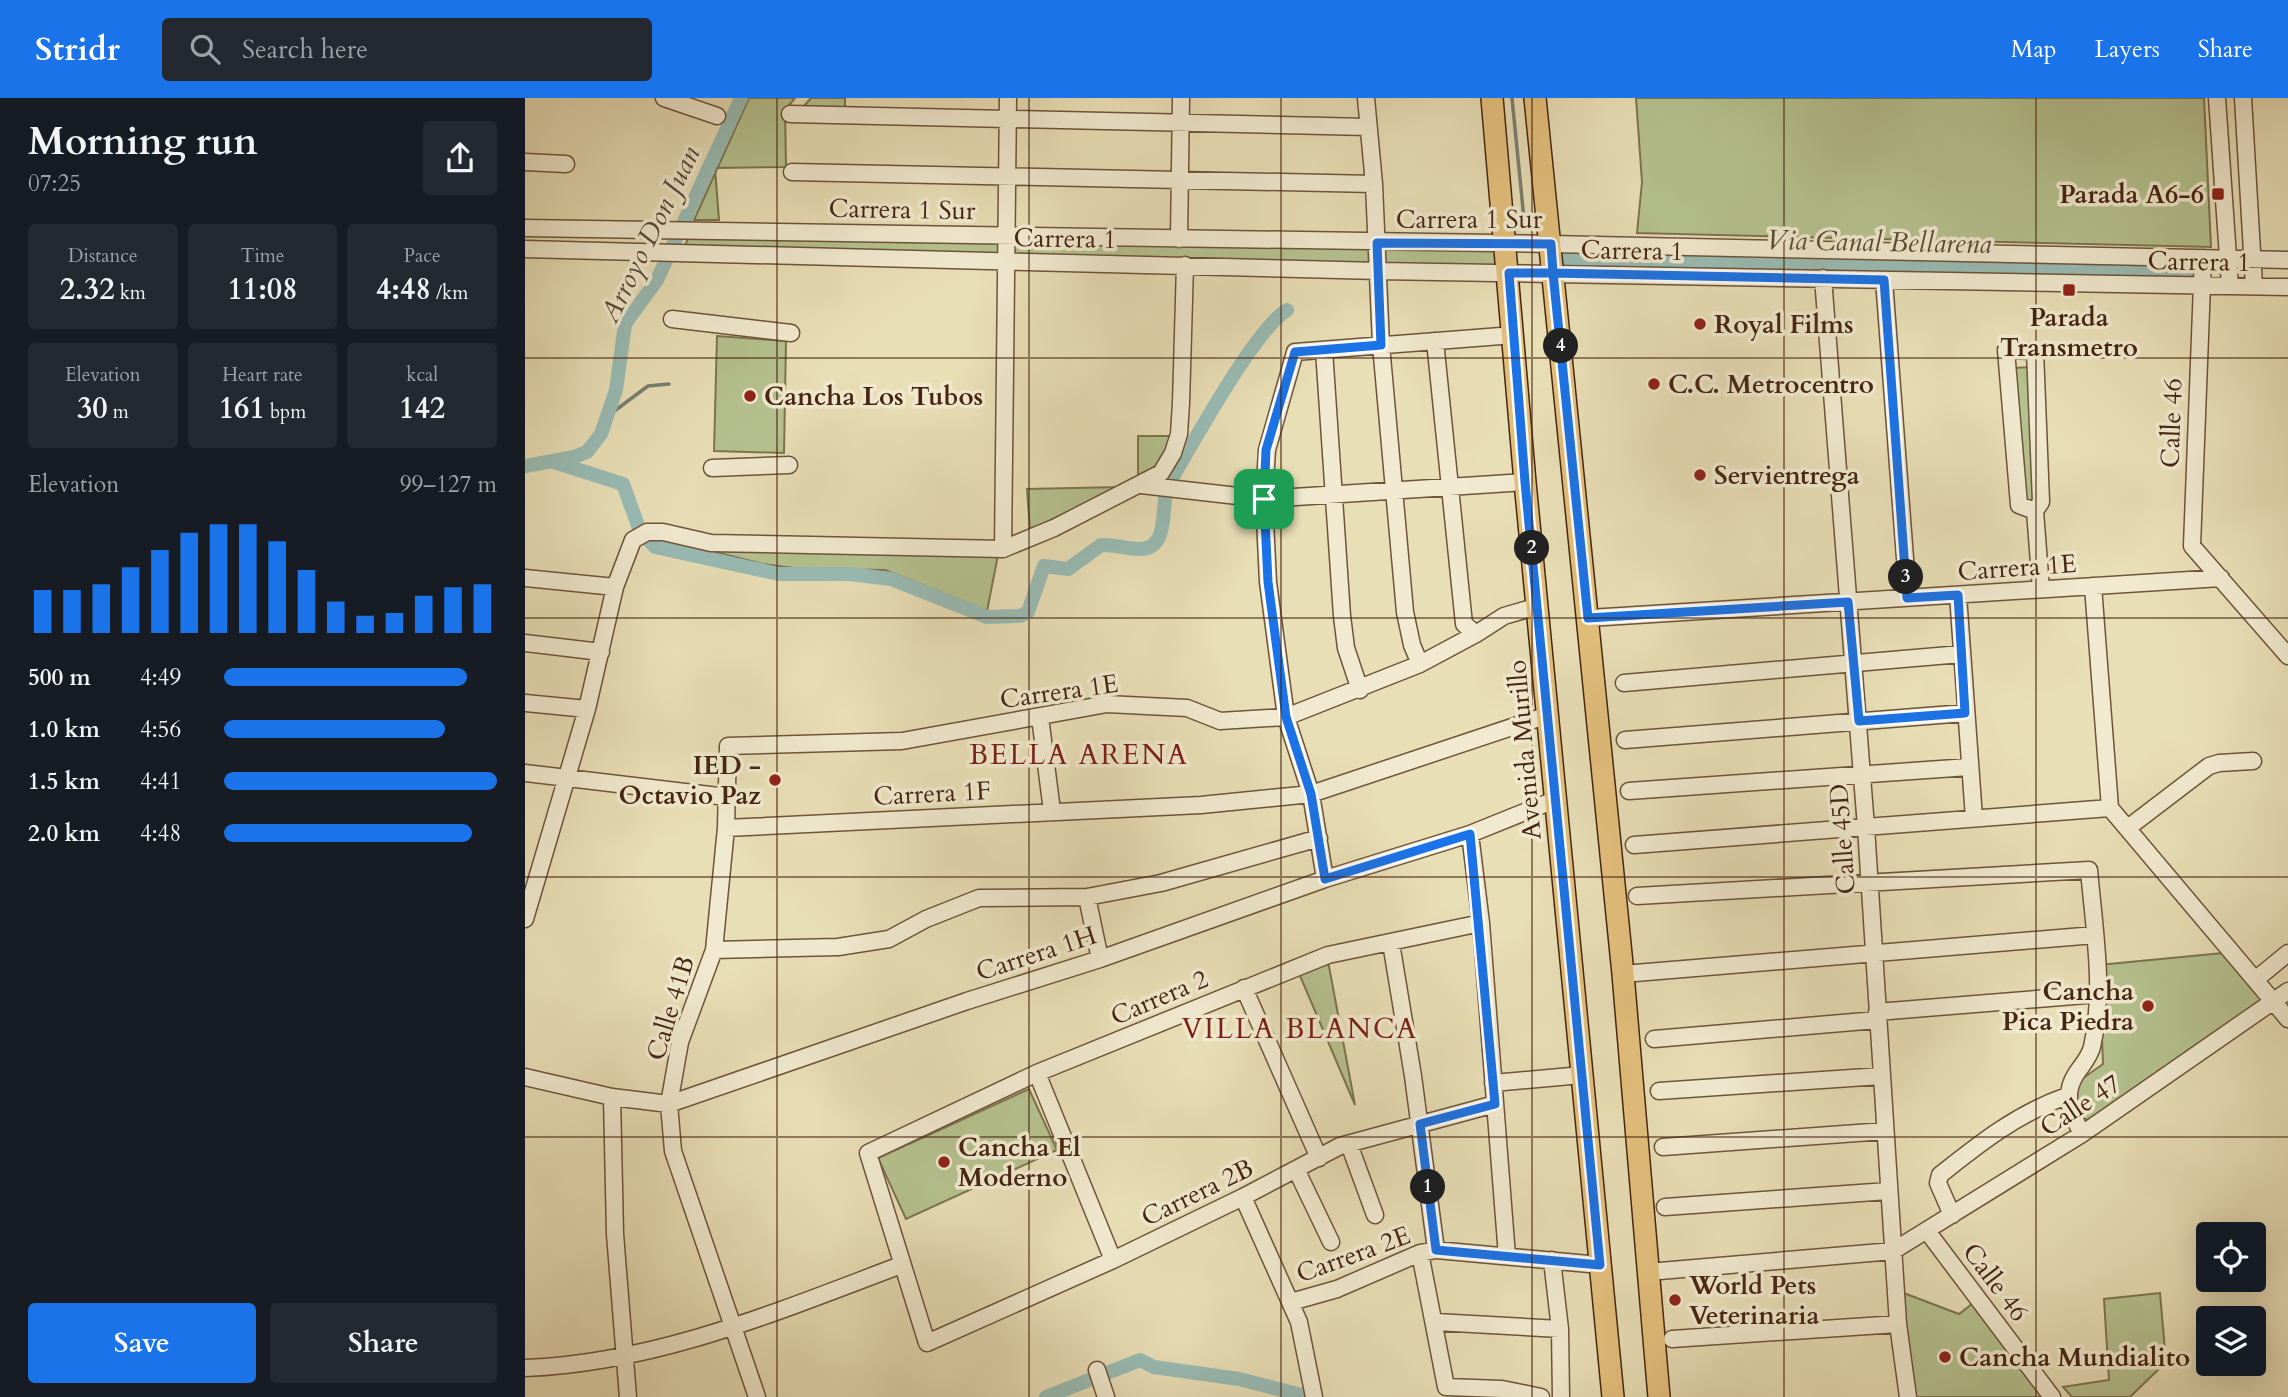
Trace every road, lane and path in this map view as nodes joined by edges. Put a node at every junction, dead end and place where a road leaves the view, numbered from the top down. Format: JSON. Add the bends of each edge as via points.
{"nodes":[{"id":1,"x":664,"y":98,"type":"edge"},
{"id":2,"x":1008,"y":98,"type":"edge"},
{"id":3,"x":1181,"y":98,"type":"edge"},
{"id":4,"x":1366,"y":98,"type":"edge"},
{"id":5,"x":1492,"y":98,"type":"edge"},
{"id":6,"x":1535,"y":98,"type":"edge"},
{"id":7,"x":2217,"y":98,"type":"edge"},
{"id":8,"x":2243,"y":98,"type":"edge"},
{"id":9,"x":790,"y":114,"type":"dead end"},
{"id":10,"x":717,"y":116,"type":"dead end"},
{"id":11,"x":1008,"y":119,"type":"junction"},
{"id":12,"x":1181,"y":125,"type":"junction"},
{"id":13,"x":1369,"y":127,"type":"junction"},
{"id":14,"x":525,"y":162,"type":"edge"},
{"id":15,"x":566,"y":164,"type":"dead end"},
{"id":16,"x":792,"y":172,"type":"dead end"},
{"id":17,"x":1005,"y":174,"type":"junction"},
{"id":18,"x":1180,"y":179,"type":"junction"},
{"id":19,"x":1374,"y":184,"type":"junction"},
{"id":20,"x":525,"y":228,"type":"edge"},
{"id":21,"x":1004,"y":236,"type":"junction"},
{"id":22,"x":1179,"y":239,"type":"junction"},
{"id":23,"x":1377,"y":243,"type":"junction"},
{"id":24,"x":1506,"y":244,"type":"junction"},
{"id":25,"x":1551,"y":244,"type":"junction"},
{"id":26,"x":525,"y":248,"type":"edge"},
{"id":27,"x":2203,"y":258,"type":"junction"},
{"id":28,"x":2229,"y":259,"type":"junction"},
{"id":29,"x":2253,"y":259,"type":"junction"},
{"id":30,"x":2288,"y":260,"type":"edge"},
{"id":31,"x":1004,"y":262,"type":"junction"},
{"id":32,"x":1185,"y":265,"type":"junction"},
{"id":33,"x":1379,"y":271,"type":"junction"},
{"id":34,"x":1509,"y":273,"type":"junction"},
{"id":35,"x":1553,"y":273,"type":"junction"},
{"id":36,"x":1823,"y":278,"type":"junction"},
{"id":37,"x":1884,"y":280,"type":"junction"},
{"id":38,"x":2202,"y":285,"type":"junction"},
{"id":39,"x":2230,"y":286,"type":"junction"},
{"id":40,"x":2255,"y":286,"type":"junction"},
{"id":41,"x":2288,"y":286,"type":"edge"},
{"id":42,"x":672,"y":319,"type":"dead end"},
{"id":43,"x":790,"y":333,"type":"dead end"},
{"id":44,"x":1514,"y":335,"type":"junction"},
{"id":45,"x":1435,"y":341,"type":"junction"},
{"id":46,"x":1381,"y":345,"type":"junction"},
{"id":47,"x":1324,"y":350,"type":"junction"},
{"id":48,"x":789,"y":466,"type":"dead end"},
{"id":49,"x":712,"y":468,"type":"dead end"},
{"id":50,"x":1525,"y":482,"type":"junction"},
{"id":51,"x":1136,"y":485,"type":"junction"},
{"id":52,"x":1450,"y":487,"type":"junction"},
{"id":53,"x":1394,"y":491,"type":"junction"},
{"id":54,"x":1331,"y":495,"type":"junction"},
{"id":55,"x":1264,"y":499,"type":"junction"},
{"id":56,"x":2035,"y":511,"type":"junction"},
{"id":57,"x":1003,"y":549,"type":"junction"},
{"id":58,"x":525,"y":578,"type":"edge"},
{"id":59,"x":2221,"y":578,"type":"junction"},
{"id":60,"x":2093,"y":586,"type":"junction"},
{"id":61,"x":615,"y":587,"type":"junction"},
{"id":62,"x":2041,"y":589,"type":"junction"},
{"id":63,"x":1958,"y":595,"type":"junction"},
{"id":64,"x":1907,"y":598,"type":"junction"},
{"id":65,"x":1848,"y":602,"type":"junction"},
{"id":66,"x":1538,"y":606,"type":"junction"},
{"id":67,"x":1588,"y":618,"type":"junction"},
{"id":68,"x":1476,"y":635,"type":"junction"},
{"id":69,"x":525,"y":643,"type":"edge"},
{"id":70,"x":601,"y":652,"type":"junction"},
{"id":71,"x":1961,"y":654,"type":"junction"},
{"id":72,"x":2288,"y":656,"type":"edge"},
{"id":73,"x":1853,"y":663,"type":"junction"},
{"id":74,"x":1420,"y":664,"type":"junction"},
{"id":75,"x":1625,"y":683,"type":"dead end"},
{"id":76,"x":1360,"y":690,"type":"junction"},
{"id":77,"x":525,"y":704,"type":"edge"},
{"id":78,"x":587,"y":709,"type":"junction"},
{"id":79,"x":1965,"y":713,"type":"junction"},
{"id":80,"x":1548,"y":715,"type":"junction"},
{"id":81,"x":1040,"y":717,"type":"junction"},
{"id":82,"x":1286,"y":717,"type":"junction"},
{"id":83,"x":1859,"y":721,"type":"junction"},
{"id":84,"x":1625,"y":740,"type":"dead end"},
{"id":85,"x":728,"y":746,"type":"joint"},
{"id":86,"x":2253,"y":761,"type":"dead end"},
{"id":87,"x":1969,"y":767,"type":"junction"},
{"id":88,"x":525,"y":773,"type":"edge"},
{"id":89,"x":1863,"y":775,"type":"junction"},
{"id":90,"x":565,"y":778,"type":"junction"},
{"id":91,"x":1629,"y":791,"type":"dead end"},
{"id":92,"x":1311,"y":794,"type":"junction"},
{"id":93,"x":727,"y":797,"type":"junction"},
{"id":94,"x":1557,"y":799,"type":"junction"},
{"id":95,"x":2110,"y":808,"type":"junction"},
{"id":96,"x":1052,"y":811,"type":"junction"},
{"id":97,"x":1974,"y":818,"type":"junction"},
{"id":98,"x":1866,"y":827,"type":"junction"},
{"id":99,"x":2129,"y":827,"type":"junction"},
{"id":100,"x":726,"y":828,"type":"junction"},
{"id":101,"x":1470,"y":834,"type":"junction"},
{"id":102,"x":1319,"y":838,"type":"junction"},
{"id":103,"x":1634,"y":845,"type":"dead end"},
{"id":104,"x":1325,"y":879,"type":"junction"},
{"id":105,"x":1870,"y":883,"type":"junction"},
{"id":106,"x":1637,"y":896,"type":"dead end"},
{"id":107,"x":1087,"y":897,"type":"junction"},
{"id":108,"x":525,"y":919,"type":"edge"},
{"id":109,"x":1481,"y":923,"type":"junction"},
{"id":110,"x":2095,"y":936,"type":"junction"},
{"id":111,"x":1391,"y":943,"type":"junction"},
{"id":112,"x":714,"y":950,"type":"junction"},
{"id":113,"x":2288,"y":953,"type":"edge"},
{"id":114,"x":1874,"y":954,"type":"junction"},
{"id":115,"x":1100,"y":959,"type":"junction"},
{"id":116,"x":1623,"y":974,"type":"junction"},
{"id":117,"x":2255,"y":980,"type":"junction"},
{"id":118,"x":1244,"y":988,"type":"junction"},
{"id":119,"x":2288,"y":991,"type":"edge"},
{"id":120,"x":2098,"y":994,"type":"junction"},
{"id":121,"x":2274,"y":1003,"type":"junction"},
{"id":122,"x":1877,"y":1016,"type":"junction"},
{"id":123,"x":2288,"y":1019,"type":"edge"},
{"id":124,"x":1654,"y":1039,"type":"dead end"},
{"id":125,"x":1037,"y":1073,"type":"junction"},
{"id":126,"x":1582,"y":1075,"type":"junction"},
{"id":127,"x":1881,"y":1076,"type":"junction"},
{"id":128,"x":525,"y":1077,"type":"edge"},
{"id":129,"x":1493,"y":1083,"type":"junction"},
{"id":130,"x":1658,"y":1091,"type":"dead end"},
{"id":131,"x":2067,"y":1096,"type":"junction"},
{"id":132,"x":612,"y":1097,"type":"junction"},
{"id":133,"x":670,"y":1104,"type":"junction"},
{"id":134,"x":1495,"y":1104,"type":"junction"},
{"id":135,"x":1420,"y":1124,"type":"junction"},
{"id":136,"x":1885,"y":1131,"type":"junction"},
{"id":137,"x":2081,"y":1134,"type":"junction"},
{"id":138,"x":1349,"y":1144,"type":"junction"},
{"id":139,"x":1663,"y":1147,"type":"dead end"},
{"id":140,"x":1319,"y":1157,"type":"junction"},
{"id":141,"x":1296,"y":1169,"type":"junction"},
{"id":142,"x":1888,"y":1191,"type":"junction"},
{"id":143,"x":1243,"y":1197,"type":"junction"},
{"id":144,"x":1665,"y":1207,"type":"dead end"},
{"id":145,"x":1375,"y":1215,"type":"dead end"},
{"id":146,"x":1952,"y":1215,"type":"junction"},
{"id":147,"x":1927,"y":1231,"type":"junction"},
{"id":148,"x":1331,"y":1242,"type":"dead end"},
{"id":149,"x":1892,"y":1251,"type":"junction"},
{"id":150,"x":1428,"y":1252,"type":"junction"},
{"id":151,"x":1507,"y":1256,"type":"junction"},
{"id":152,"x":1113,"y":1260,"type":"junction"},
{"id":153,"x":1552,"y":1260,"type":"junction"},
{"id":154,"x":901,"y":1265,"type":"junction"},
{"id":155,"x":1600,"y":1265,"type":"junction"},
{"id":156,"x":1648,"y":1272,"type":"junction"},
{"id":157,"x":1291,"y":1303,"type":"junction"},
{"id":158,"x":1436,"y":1322,"type":"junction"},
{"id":159,"x":1898,"y":1324,"type":"junction"},
{"id":160,"x":734,"y":1328,"type":"junction"},
{"id":161,"x":1560,"y":1328,"type":"junction"},
{"id":162,"x":1672,"y":1339,"type":"dead end"},
{"id":163,"x":625,"y":1354,"type":"junction"},
{"id":164,"x":525,"y":1368,"type":"edge"},
{"id":165,"x":1097,"y":1370,"type":"dead end"},
{"id":166,"x":1313,"y":1393,"type":"edge"},
{"id":167,"x":628,"y":1397,"type":"edge"},
{"id":168,"x":757,"y":1397,"type":"edge"},
{"id":169,"x":1106,"y":1397,"type":"edge"},
{"id":170,"x":1541,"y":1397,"type":"edge"},
{"id":171,"x":1561,"y":1397,"type":"edge"},
{"id":172,"x":1613,"y":1397,"type":"edge"},
{"id":173,"x":1659,"y":1397,"type":"edge"},
{"id":174,"x":1908,"y":1397,"type":"edge"},
{"id":175,"x":2052,"y":1397,"type":"edge"}],
"edges":[{"from":1,"to":10,"type":"street"},
{"from":2,"to":11,"type":"street"},
{"from":3,"to":12,"type":"street"},
{"from":4,"to":13,"type":"street"},
{"from":5,"to":24,"type":"main road","name":"Avenida Murillo"},
{"from":6,"to":25,"type":"main road"},
{"from":7,"to":28,"type":"street"},
{"from":8,"to":29,"type":"street"},
{"from":9,"to":11,"type":"street"},
{"from":11,"to":12,"type":"street"},
{"from":11,"to":17,"type":"street"},
{"from":12,"to":13,"type":"street"},
{"from":12,"to":18,"type":"street"},
{"from":13,"to":19,"type":"street"},
{"from":14,"to":15,"type":"street"},
{"from":16,"to":17,"type":"street"},
{"from":17,"to":18,"type":"street"},
{"from":17,"to":21,"type":"street"},
{"from":18,"to":19,"type":"street"},
{"from":18,"to":22,"type":"street"},
{"from":19,"to":23,"type":"street"},
{"from":20,"to":21,"type":"street","name":"Carrera 1 Sur"},
{"from":21,"to":22,"type":"street","name":"Carrera 1 Sur"},
{"from":21,"to":31,"type":"street"},
{"from":22,"to":23,"type":"street","name":"Carrera 1 Sur"},
{"from":23,"to":24,"type":"street","name":"Carrera 1 Sur"},
{"from":23,"to":33,"type":"street"},
{"from":24,"to":25,"type":"street","name":"Carrera 1 Sur"},
{"from":24,"to":34,"type":"main road","name":"Avenida Murillo"},
{"from":25,"to":27,"type":"street","name":"Carrera 1 Sur"},
{"from":25,"to":35,"type":"main road"},
{"from":26,"to":31,"type":"street","name":"Carrera 1"},
{"from":27,"to":28,"type":"street","name":"Carrera 1 Sur"},
{"from":27,"to":38,"type":"street","name":"Calle 46"},
{"from":28,"to":29,"type":"street","name":"Carrera 1 Sur"},
{"from":28,"to":39,"type":"street"},
{"from":29,"to":30,"type":"street","name":"Carrera 1 Sur"},
{"from":29,"to":40,"type":"street"},
{"from":31,"to":32,"type":"street","name":"Carrera 1"},
{"from":31,"to":57,"type":"street"},
{"from":32,"to":33,"type":"street","name":"Carrera 1"},
{"from":32,"to":51,"type":"street","via":[[1179,434],[1161,473]]},
{"from":33,"to":34,"type":"street","name":"Carrera 1"},
{"from":33,"to":46,"type":"street"},
{"from":34,"to":35,"type":"street","name":"Carrera 1"},
{"from":34,"to":44,"type":"main road","name":"Avenida Murillo"},
{"from":35,"to":36,"type":"street","name":"Carrera 1"},
{"from":35,"to":67,"type":"main road"},
{"from":36,"to":37,"type":"street","name":"Carrera 1"},
{"from":36,"to":65,"type":"street","name":"Calle 45D"},
{"from":37,"to":38,"type":"street","name":"Carrera 1"},
{"from":37,"to":64,"type":"street"},
{"from":38,"to":39,"type":"street","name":"Carrera 1"},
{"from":38,"to":59,"type":"street","name":"Calle 46","via":[[2192,546]]},
{"from":39,"to":40,"type":"street","name":"Carrera 1"},
{"from":40,"to":41,"type":"street","name":"Carrera 1"},
{"from":42,"to":43,"type":"street"},
{"from":44,"to":45,"type":"street"},
{"from":44,"to":50,"type":"main road","name":"Avenida Murillo"},
{"from":45,"to":46,"type":"street"},
{"from":45,"to":52,"type":"street"},
{"from":46,"to":47,"type":"street"},
{"from":46,"to":53,"type":"street"},
{"from":47,"to":54,"type":"street"},
{"from":47,"to":55,"type":"street","via":[[1295,352],[1266,450]]},
{"from":48,"to":49,"type":"street"},
{"from":50,"to":52,"type":"street"},
{"from":50,"to":66,"type":"main road","name":"Avenida Murillo"},
{"from":51,"to":55,"type":"street"},
{"from":51,"to":57,"type":"street"},
{"from":52,"to":53,"type":"street"},
{"from":52,"to":68,"type":"street","via":[[1464,624]]},
{"from":53,"to":54,"type":"street"},
{"from":53,"to":74,"type":"street","via":[[1405,612]]},
{"from":54,"to":55,"type":"street"},
{"from":54,"to":76,"type":"street","via":[[1346,648]]},
{"from":55,"to":82,"type":"street","via":[[1268,582]]},
{"from":56,"to":56,"type":"street","via":[[2041,502],[2035,351],[2006,351],[2019,505]]},
{"from":56,"to":62,"type":"street"},
{"from":57,"to":61,"type":"street","via":[[711,543],[663,532],[640,536]]},
{"from":58,"to":61,"type":"street"},
{"from":59,"to":60,"type":"street","name":"Carrera 1E"},
{"from":59,"to":72,"type":"street"},
{"from":60,"to":62,"type":"street","name":"Carrera 1E"},
{"from":60,"to":95,"type":"street"},
{"from":61,"to":70,"type":"street"},
{"from":62,"to":63,"type":"street","name":"Carrera 1E"},
{"from":63,"to":64,"type":"street","name":"Carrera 1E"},
{"from":63,"to":71,"type":"street"},
{"from":64,"to":65,"type":"street","name":"Carrera 1E"},
{"from":65,"to":67,"type":"street","name":"Carrera 1E"},
{"from":65,"to":73,"type":"street","name":"Calle 45D"},
{"from":66,"to":68,"type":"street","name":"Carrera 1E","via":[[1504,616]]},
{"from":66,"to":80,"type":"main road","name":"Avenida Murillo"},
{"from":67,"to":116,"type":"main road"},
{"from":68,"to":74,"type":"street","name":"Carrera 1E"},
{"from":69,"to":70,"type":"street"},
{"from":70,"to":78,"type":"street"},
{"from":71,"to":73,"type":"street"},
{"from":71,"to":79,"type":"street"},
{"from":73,"to":75,"type":"street"},
{"from":73,"to":83,"type":"street","name":"Calle 45D"},
{"from":74,"to":76,"type":"street","name":"Carrera 1E"},
{"from":76,"to":82,"type":"street","name":"Carrera 1E"},
{"from":77,"to":78,"type":"street"},
{"from":78,"to":90,"type":"street"},
{"from":79,"to":83,"type":"street"},
{"from":79,"to":87,"type":"street"},
{"from":80,"to":92,"type":"street","name":"Carrera 1F"},
{"from":80,"to":94,"type":"main road","name":"Avenida Murillo"},
{"from":81,"to":82,"type":"street","name":"Carrera 1E","via":[[1107,704],[1187,708],[1220,721]]},
{"from":81,"to":85,"type":"street","name":"Carrera 1E","via":[[902,741]]},
{"from":81,"to":96,"type":"street"},
{"from":82,"to":92,"type":"street"},
{"from":83,"to":84,"type":"street"},
{"from":83,"to":89,"type":"street","name":"Calle 45D"},
{"from":85,"to":93,"type":"street","name":"Calle 41B"},
{"from":86,"to":99,"type":"street","via":[[2209,766]]},
{"from":87,"to":89,"type":"street"},
{"from":87,"to":97,"type":"street"},
{"from":88,"to":90,"type":"street"},
{"from":89,"to":91,"type":"street"},
{"from":89,"to":98,"type":"street","name":"Calle 45D"},
{"from":90,"to":93,"type":"street"},
{"from":90,"to":108,"type":"street"},
{"from":92,"to":96,"type":"street","name":"Carrera 1F","via":[[1201,805]]},
{"from":92,"to":102,"type":"street"},
{"from":93,"to":100,"type":"street","name":"Calle 41B"},
{"from":94,"to":101,"type":"street","name":"Carrera 1H"},
{"from":94,"to":126,"type":"main road","name":"Avenida Murillo"},
{"from":95,"to":97,"type":"street"},
{"from":95,"to":99,"type":"street"},
{"from":96,"to":100,"type":"street","name":"Carrera 1F"},
{"from":97,"to":98,"type":"street"},
{"from":98,"to":103,"type":"street"},
{"from":98,"to":105,"type":"street","name":"Calle 45D"},
{"from":99,"to":117,"type":"street"},
{"from":100,"to":112,"type":"street","name":"Calle 41B"},
{"from":101,"to":104,"type":"street","name":"Carrera 1H"},
{"from":101,"to":109,"type":"street"},
{"from":102,"to":104,"type":"street"},
{"from":102,"to":107,"type":"street","via":[[1161,883]]},
{"from":104,"to":115,"type":"street","name":"Carrera 1H"},
{"from":105,"to":106,"type":"street"},
{"from":105,"to":110,"type":"street","via":[[2089,870]]},
{"from":105,"to":114,"type":"street","name":"Calle 45D"},
{"from":107,"to":112,"type":"street","via":[[979,898],[889,939],[838,947]]},
{"from":107,"to":115,"type":"street"},
{"from":109,"to":111,"type":"street","name":"Carrera 2"},
{"from":109,"to":129,"type":"street"},
{"from":110,"to":114,"type":"street"},
{"from":110,"to":120,"type":"street"},
{"from":111,"to":118,"type":"street","name":"Carrera 2","via":[[1328,955]]},
{"from":111,"to":135,"type":"street"},
{"from":112,"to":133,"type":"street","name":"Calle 41B","via":[[680,1042]]},
{"from":113,"to":117,"type":"street"},
{"from":114,"to":116,"type":"street"},
{"from":114,"to":122,"type":"street","name":"Calle 45D"},
{"from":115,"to":133,"type":"street","name":"Carrera 1H"},
{"from":116,"to":156,"type":"main road"},
{"from":117,"to":121,"type":"street"},
{"from":118,"to":125,"type":"street","name":"Carrera 2"},
{"from":118,"to":140,"type":"street"},
{"from":119,"to":121,"type":"street","name":"Calle 47"},
{"from":120,"to":122,"type":"street"},
{"from":120,"to":131,"type":"street","via":[[2090,1056]]},
{"from":121,"to":123,"type":"street"},
{"from":121,"to":137,"type":"street","name":"Calle 47"},
{"from":122,"to":124,"type":"street"},
{"from":122,"to":127,"type":"street","name":"Calle 45D"},
{"from":125,"to":152,"type":"street"},
{"from":125,"to":154,"type":"street","name":"Carrera 2","via":[[868,1153]]},
{"from":126,"to":129,"type":"street"},
{"from":126,"to":155,"type":"main road","name":"Avenida Murillo"},
{"from":127,"to":130,"type":"street"},
{"from":127,"to":136,"type":"street","name":"Calle 45D"},
{"from":128,"to":132,"type":"street","name":"Carrera 1H"},
{"from":129,"to":134,"type":"street"},
{"from":131,"to":137,"type":"street"},
{"from":131,"to":146,"type":"street","via":[[2035,1108],[1985,1139],[1940,1175],[1938,1183]]},
{"from":132,"to":133,"type":"street","name":"Carrera 1H"},
{"from":132,"to":163,"type":"street","via":[[616,1256]]},
{"from":133,"to":160,"type":"street","name":"Calle 41B","via":[[673,1151]]},
{"from":134,"to":135,"type":"street","name":"Carrera 2B"},
{"from":134,"to":151,"type":"street"},
{"from":135,"to":138,"type":"street","name":"Carrera 2B"},
{"from":135,"to":150,"type":"street"},
{"from":136,"to":139,"type":"street"},
{"from":136,"to":142,"type":"street","name":"Calle 45D"},
{"from":137,"to":146,"type":"street","name":"Calle 47"},
{"from":138,"to":140,"type":"street","name":"Carrera 2B"},
{"from":138,"to":145,"type":"street"},
{"from":140,"to":141,"type":"street","name":"Carrera 2B"},
{"from":141,"to":143,"type":"street","name":"Carrera 2B"},
{"from":141,"to":148,"type":"street"},
{"from":142,"to":144,"type":"street"},
{"from":142,"to":149,"type":"street","name":"Calle 45D"},
{"from":143,"to":152,"type":"street","name":"Carrera 2B"},
{"from":143,"to":157,"type":"street"},
{"from":146,"to":147,"type":"street","name":"Calle 47"},
{"from":147,"to":149,"type":"street","name":"Calle 47"},
{"from":147,"to":175,"type":"street","name":"Calle 46"},
{"from":149,"to":156,"type":"street"},
{"from":149,"to":159,"type":"street","name":"Calle 45D"},
{"from":150,"to":151,"type":"street","name":"Carrera 2E"},
{"from":150,"to":157,"type":"street","name":"Carrera 2E"},
{"from":150,"to":158,"type":"street"},
{"from":151,"to":153,"type":"street","name":"Carrera 2E"},
{"from":152,"to":154,"type":"street","name":"Carrera 2B","via":[[927,1343]]},
{"from":153,"to":155,"type":"street","name":"Carrera 2E"},
{"from":153,"to":161,"type":"street"},
{"from":154,"to":160,"type":"street"},
{"from":155,"to":172,"type":"main road","name":"Avenida Murillo"},
{"from":156,"to":173,"type":"main road"},
{"from":157,"to":166,"type":"street"},
{"from":158,"to":161,"type":"street"},
{"from":158,"to":170,"type":"street","via":[[1446,1387],[1503,1389]]},
{"from":159,"to":162,"type":"street"},
{"from":159,"to":174,"type":"street","name":"Calle 45D"},
{"from":160,"to":163,"type":"street"},
{"from":160,"to":168,"type":"street","name":"Calle 41B"},
{"from":161,"to":171,"type":"street"},
{"from":163,"to":164,"type":"street","via":[[574,1366]]},
{"from":163,"to":167,"type":"street"},
{"from":165,"to":169,"type":"street"}]}
